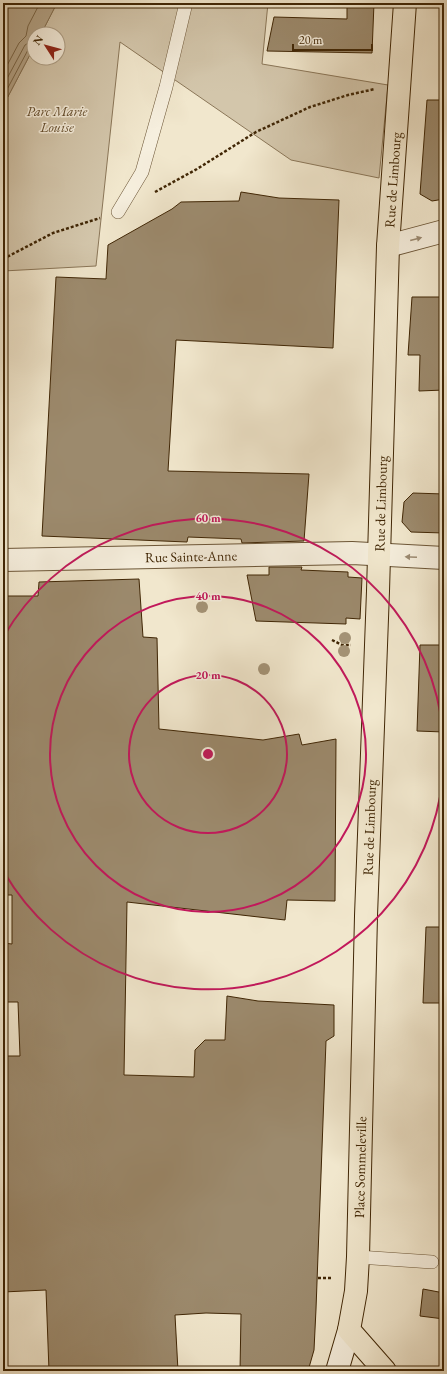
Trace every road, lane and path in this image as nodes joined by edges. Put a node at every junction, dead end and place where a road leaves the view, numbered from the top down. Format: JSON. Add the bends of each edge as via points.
{"nodes":[{"id":1,"x":186,"y":3,"type":"edge"},
{"id":2,"x":405,"y":3,"type":"edge"},
{"id":3,"x":400,"y":84,"type":"junction"},
{"id":4,"x":151,"y":194,"type":"dead end"},
{"id":5,"x":118,"y":212,"type":"joint"},
{"id":6,"x":444,"y":231,"type":"edge"},
{"id":7,"x":388,"y":246,"type":"junction"},
{"id":8,"x":3,"y":259,"type":"edge"},
{"id":9,"x":379,"y":556,"type":"junction"},
{"id":10,"x":444,"y":558,"type":"edge"},
{"id":11,"x":3,"y":560,"type":"edge"},
{"id":12,"x":332,"y":640,"type":"dead end"},
{"id":13,"x":355,"y":645,"type":"dead end"},
{"id":14,"x":363,"y":1005,"type":"joint"},
{"id":15,"x":358,"y":1256,"type":"junction"},
{"id":16,"x":432,"y":1262,"type":"dead end"},
{"id":17,"x":349,"y":1330,"type":"junction"},
{"id":18,"x":337,"y":1371,"type":"edge"},
{"id":19,"x":386,"y":1371,"type":"edge"}],
"edges":[{"from":1,"to":5,"type":"lane","via":[[142,172]]},
{"from":2,"to":3,"type":"main road","name":"Rue de Limbourg"},
{"from":3,"to":4,"type":"path","via":[[348,95],[310,107],[256,132]]},
{"from":3,"to":7,"type":"main road","name":"Rue de Limbourg"},
{"from":5,"to":8,"type":"path","via":[[53,233]]},
{"from":7,"to":6,"type":"street","one_way":true},
{"from":7,"to":9,"type":"main road","name":"Rue de Limbourg"},
{"from":10,"to":9,"type":"street","name":"Rue Sainte-Anne","one_way":true},
{"from":9,"to":11,"type":"street","name":"Rue Sainte-Anne","via":[[352,553]]},
{"from":9,"to":14,"type":"main road","name":"Rue de Limbourg"},
{"from":12,"to":13,"type":"path","via":[[342,645]]},
{"from":14,"to":15,"type":"main road","name":"Place Sommeleville"},
{"from":15,"to":16,"type":"lane"},
{"from":15,"to":17,"type":"main road","name":"Place Sommeleville","via":[[356,1291]]},
{"from":17,"to":18,"type":"street","name":"Place Sommeleville"},
{"from":17,"to":19,"type":"main road"}]}
